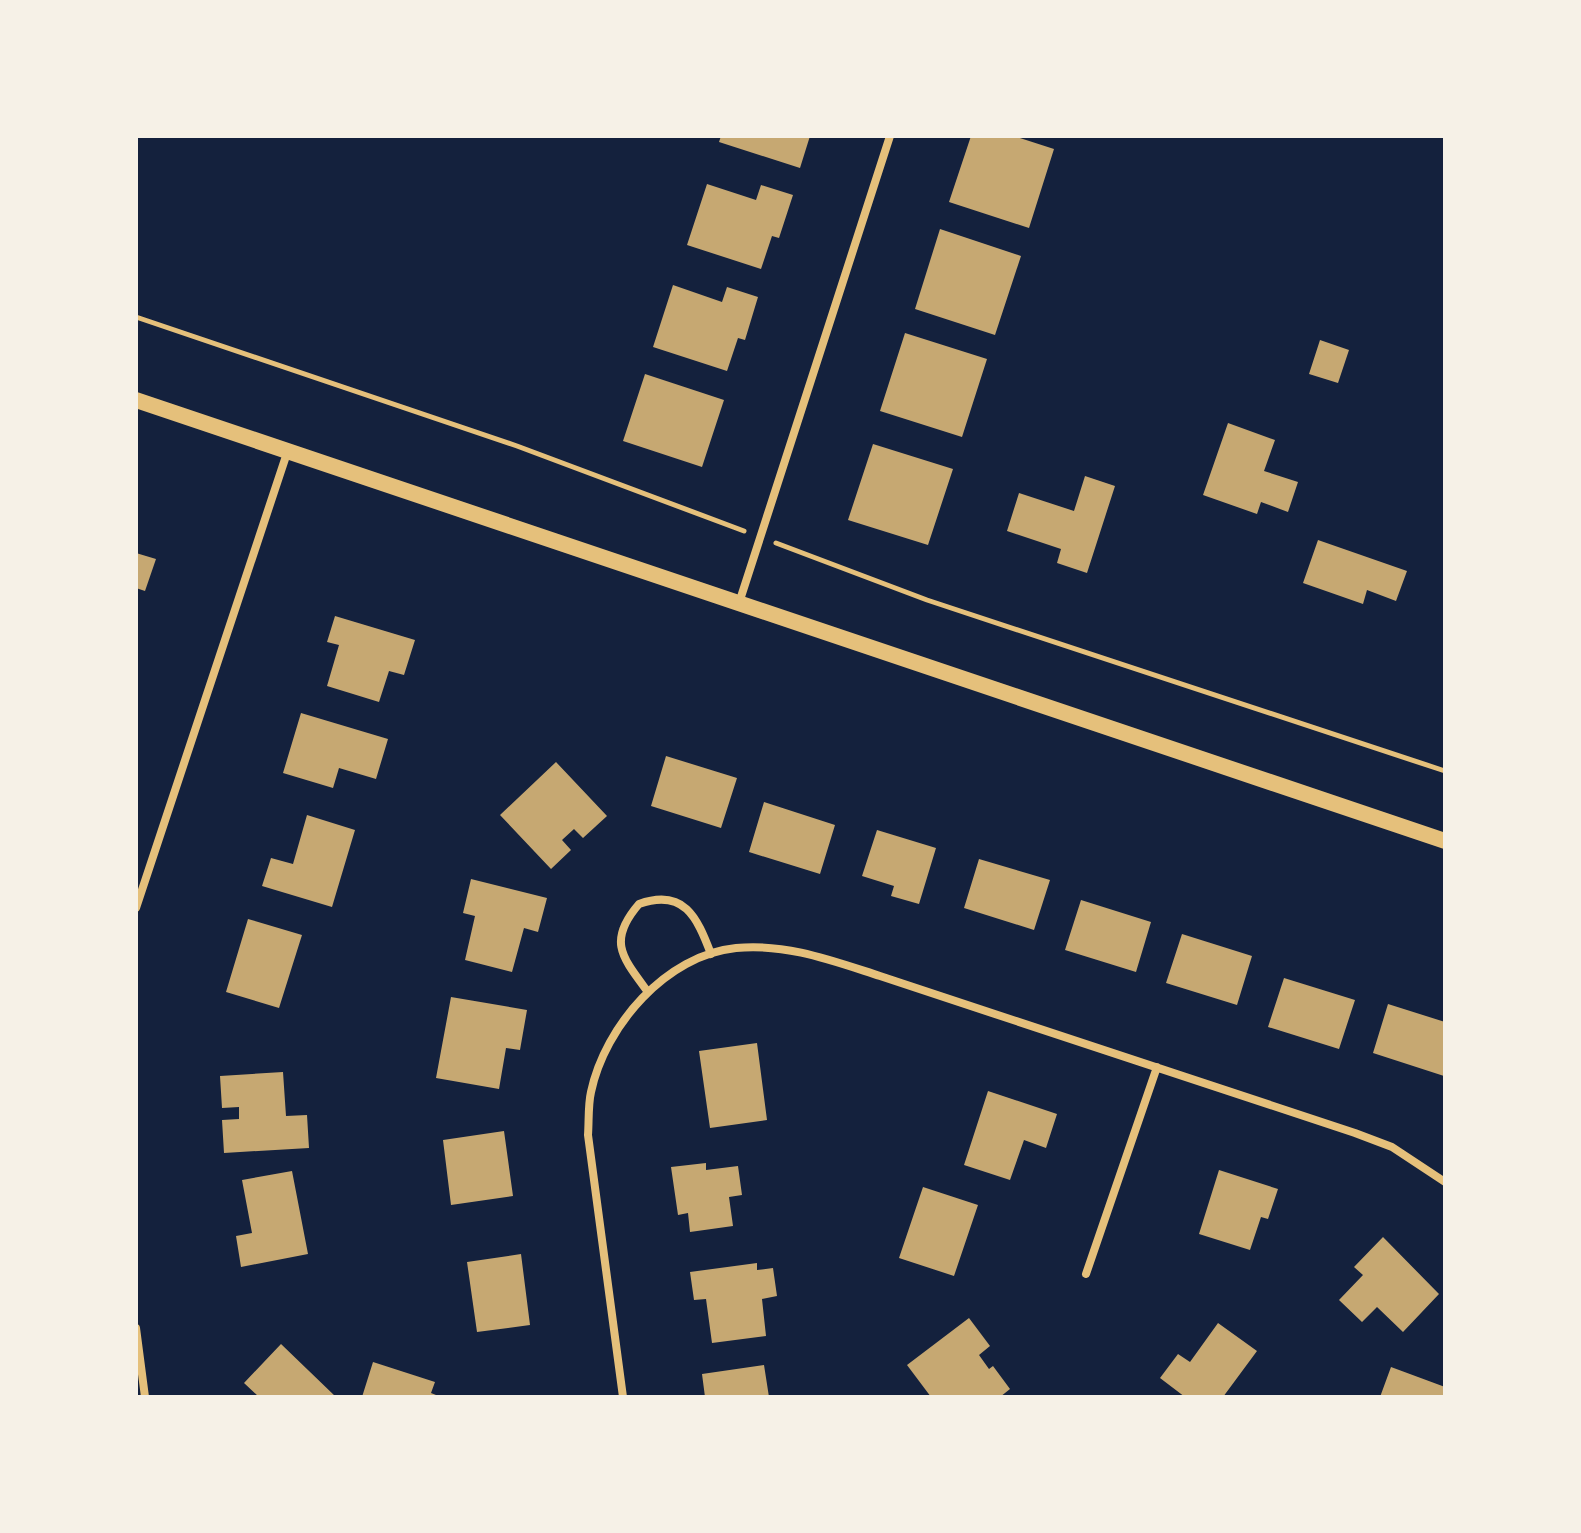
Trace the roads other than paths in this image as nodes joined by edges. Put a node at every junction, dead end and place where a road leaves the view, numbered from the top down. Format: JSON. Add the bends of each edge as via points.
{"nodes":[{"id":1,"x":890,"y":136,"type":"edge"},
{"id":2,"x":136,"y":400,"type":"edge"},
{"id":3,"x":288,"y":450,"type":"junction"},
{"id":4,"x":739,"y":604,"type":"junction"},
{"id":5,"x":1445,"y":841,"type":"edge"},
{"id":6,"x":136,"y":908,"type":"edge"},
{"id":7,"x":711,"y":954,"type":"junction"},
{"id":8,"x":648,"y":992,"type":"junction"},
{"id":9,"x":1157,"y":1067,"type":"junction"},
{"id":10,"x":1445,"y":1182,"type":"edge"},
{"id":11,"x":1086,"y":1274,"type":"dead end"},
{"id":12,"x":136,"y":1328,"type":"edge"},
{"id":13,"x":145,"y":1397,"type":"edge"},
{"id":14,"x":623,"y":1397,"type":"edge"}],
"edges":[{"from":1,"to":4,"type":"street"},
{"from":2,"to":3,"type":"main road"},
{"from":3,"to":4,"type":"main road"},
{"from":3,"to":6,"type":"street"},
{"from":4,"to":5,"type":"main road"},
{"from":7,"to":8,"type":"street"},
{"from":7,"to":8,"type":"street","via":[[700,926],[678,902],[664,898],[639,904],[620,935],[621,950]]},
{"from":7,"to":9,"type":"street","via":[[736,948],[810,954]]},
{"from":8,"to":14,"type":"street","via":[[604,1053],[590,1092],[588,1135]]},
{"from":9,"to":10,"type":"street","via":[[1392,1147]]},
{"from":9,"to":11,"type":"street"},
{"from":12,"to":13,"type":"street"}]}
